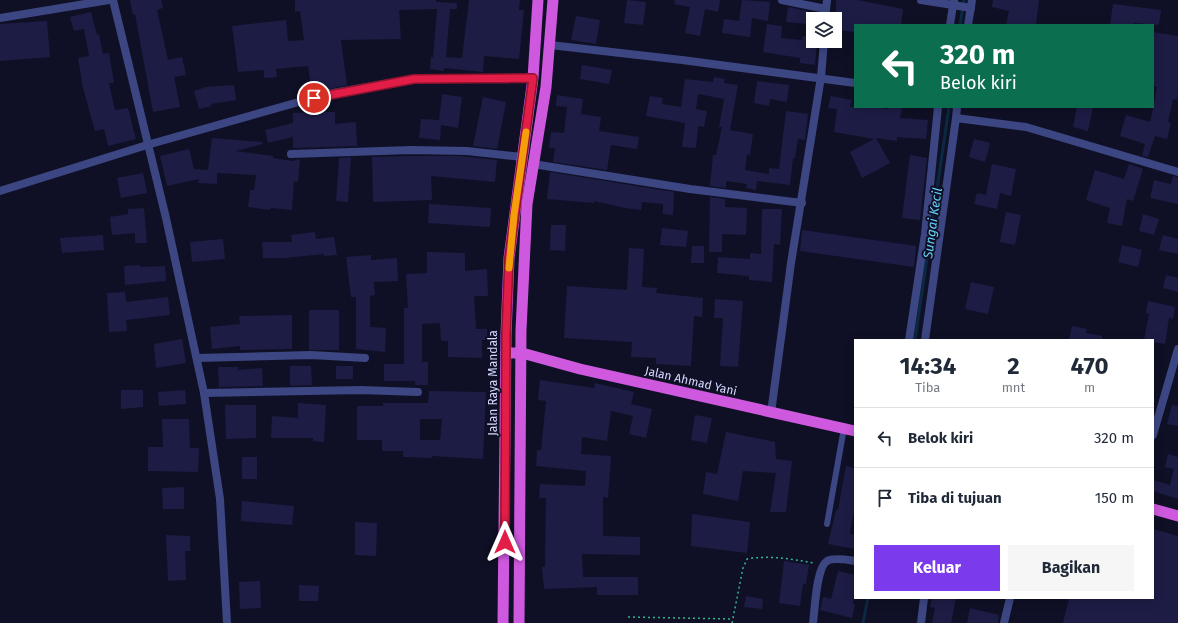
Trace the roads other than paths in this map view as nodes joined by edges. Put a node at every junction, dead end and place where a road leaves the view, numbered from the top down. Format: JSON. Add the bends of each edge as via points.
{"nodes":[{"id":1,"x":109,"y":0,"type":"edge"},
{"id":2,"x":113,"y":0,"type":"edge"},
{"id":3,"x":538,"y":0,"type":"edge"},
{"id":4,"x":553,"y":0,"type":"edge"},
{"id":5,"x":782,"y":0,"type":"edge"},
{"id":6,"x":827,"y":0,"type":"edge"},
{"id":7,"x":921,"y":0,"type":"edge"},
{"id":8,"x":955,"y":4,"type":"edge"},
{"id":9,"x":970,"y":5,"type":"edge"},
{"id":10,"x":826,"y":9,"type":"junction"},
{"id":11,"x":826,"y":12,"type":"edge"},
{"id":12,"x":0,"y":18,"type":"edge"},
{"id":13,"x":950,"y":24,"type":"edge"},
{"id":14,"x":968,"y":24,"type":"edge"},
{"id":15,"x":550,"y":45,"type":"junction"},
{"id":16,"x":823,"y":48,"type":"edge"},
{"id":17,"x":821,"y":77,"type":"junction"},
{"id":18,"x":533,"y":78,"type":"junction"},
{"id":19,"x":854,"y":83,"type":"edge"},
{"id":20,"x":938,"y":108,"type":"edge"},
{"id":21,"x":957,"y":108,"type":"edge"},
{"id":22,"x":956,"y":118,"type":"junction"},
{"id":23,"x":147,"y":145,"type":"junction"},
{"id":24,"x":291,"y":154,"type":"dead end"},
{"id":25,"x":522,"y":157,"type":"junction"},
{"id":26,"x":533,"y":164,"type":"junction"},
{"id":27,"x":1178,"y":172,"type":"edge"},
{"id":28,"x":0,"y":191,"type":"edge"},
{"id":29,"x":802,"y":203,"type":"junction"},
{"id":30,"x":908,"y":339,"type":"edge"},
{"id":31,"x":925,"y":339,"type":"edge"},
{"id":32,"x":1178,"y":349,"type":"edge"},
{"id":33,"x":506,"y":353,"type":"junction"},
{"id":34,"x":522,"y":353,"type":"junction"},
{"id":35,"x":197,"y":358,"type":"junction"},
{"id":36,"x":365,"y":358,"type":"dead end"},
{"id":37,"x":418,"y":392,"type":"dead end"},
{"id":38,"x":204,"y":393,"type":"junction"},
{"id":39,"x":771,"y":413,"type":"junction"},
{"id":40,"x":844,"y":428,"type":"junction"},
{"id":41,"x":854,"y":431,"type":"edge"},
{"id":42,"x":1154,"y":432,"type":"edge"},
{"id":43,"x":1154,"y":509,"type":"edge"},
{"id":44,"x":1178,"y":516,"type":"edge"},
{"id":45,"x":827,"y":524,"type":"dead end"},
{"id":46,"x":854,"y":561,"type":"edge"},
{"id":47,"x":924,"y":599,"type":"edge"},
{"id":48,"x":1010,"y":599,"type":"edge"},
{"id":49,"x":227,"y":623,"type":"edge"},
{"id":50,"x":504,"y":623,"type":"edge"},
{"id":51,"x":519,"y":623,"type":"edge"},
{"id":52,"x":813,"y":623,"type":"edge"},
{"id":53,"x":921,"y":623,"type":"edge"},
{"id":54,"x":1004,"y":623,"type":"edge"}],
"edges":[{"from":1,"to":12,"type":"street"},
{"from":2,"to":23,"type":"street"},
{"from":3,"to":18,"type":"highway","name":"Jalan Raya Mandala"},
{"from":4,"to":15,"type":"highway"},
{"from":5,"to":10,"type":"street"},
{"from":6,"to":10,"type":"street"},
{"from":7,"to":8,"type":"street"},
{"from":8,"to":9,"type":"street"},
{"from":8,"to":13,"type":"street"},
{"from":9,"to":14,"type":"street"},
{"from":10,"to":11,"type":"street"},
{"from":15,"to":17,"type":"street"},
{"from":15,"to":26,"type":"highway"},
{"from":16,"to":17,"type":"street"},
{"from":17,"to":19,"type":"street"},
{"from":17,"to":29,"type":"street"},
{"from":18,"to":23,"type":"street","via":[[414,79],[377,85],[327,94]]},
{"from":18,"to":25,"type":"highway","name":"Jalan Raya Mandala"},
{"from":20,"to":30,"type":"street","via":[[924,234]]},
{"from":21,"to":22,"type":"street"},
{"from":22,"to":27,"type":"street","via":[[1026,127]]},
{"from":22,"to":31,"type":"street"},
{"from":23,"to":28,"type":"street"},
{"from":23,"to":35,"type":"street"},
{"from":24,"to":25,"type":"street","via":[[411,150],[467,151]]},
{"from":25,"to":33,"type":"highway","name":"Jalan Raya Mandala","via":[[509,258]]},
{"from":26,"to":29,"type":"street","via":[[690,189]]},
{"from":26,"to":34,"type":"highway","via":[[527,204]]},
{"from":29,"to":39,"type":"street","via":[[791,263]]},
{"from":32,"to":42,"type":"street"},
{"from":33,"to":34,"type":"highway","name":"Jalan Ahmad Yani"},
{"from":33,"to":50,"type":"highway","name":"Jalan Raya Mandala"},
{"from":34,"to":39,"type":"highway","name":"Jalan Ahmad Yani"},
{"from":34,"to":51,"type":"highway"},
{"from":35,"to":36,"type":"street","via":[[311,355]]},
{"from":35,"to":38,"type":"street"},
{"from":37,"to":38,"type":"street","via":[[360,390]]},
{"from":38,"to":49,"type":"street","via":[[220,506]]},
{"from":39,"to":40,"type":"highway","name":"Jalan Ahmad Yani"},
{"from":40,"to":41,"type":"highway","name":"Jalan Ahmad Yani"},
{"from":40,"to":45,"type":"lane"},
{"from":43,"to":44,"type":"highway"},
{"from":46,"to":52,"type":"street","via":[[832,559],[823,564],[819,574]]},
{"from":47,"to":53,"type":"street"},
{"from":48,"to":54,"type":"street"}]}
